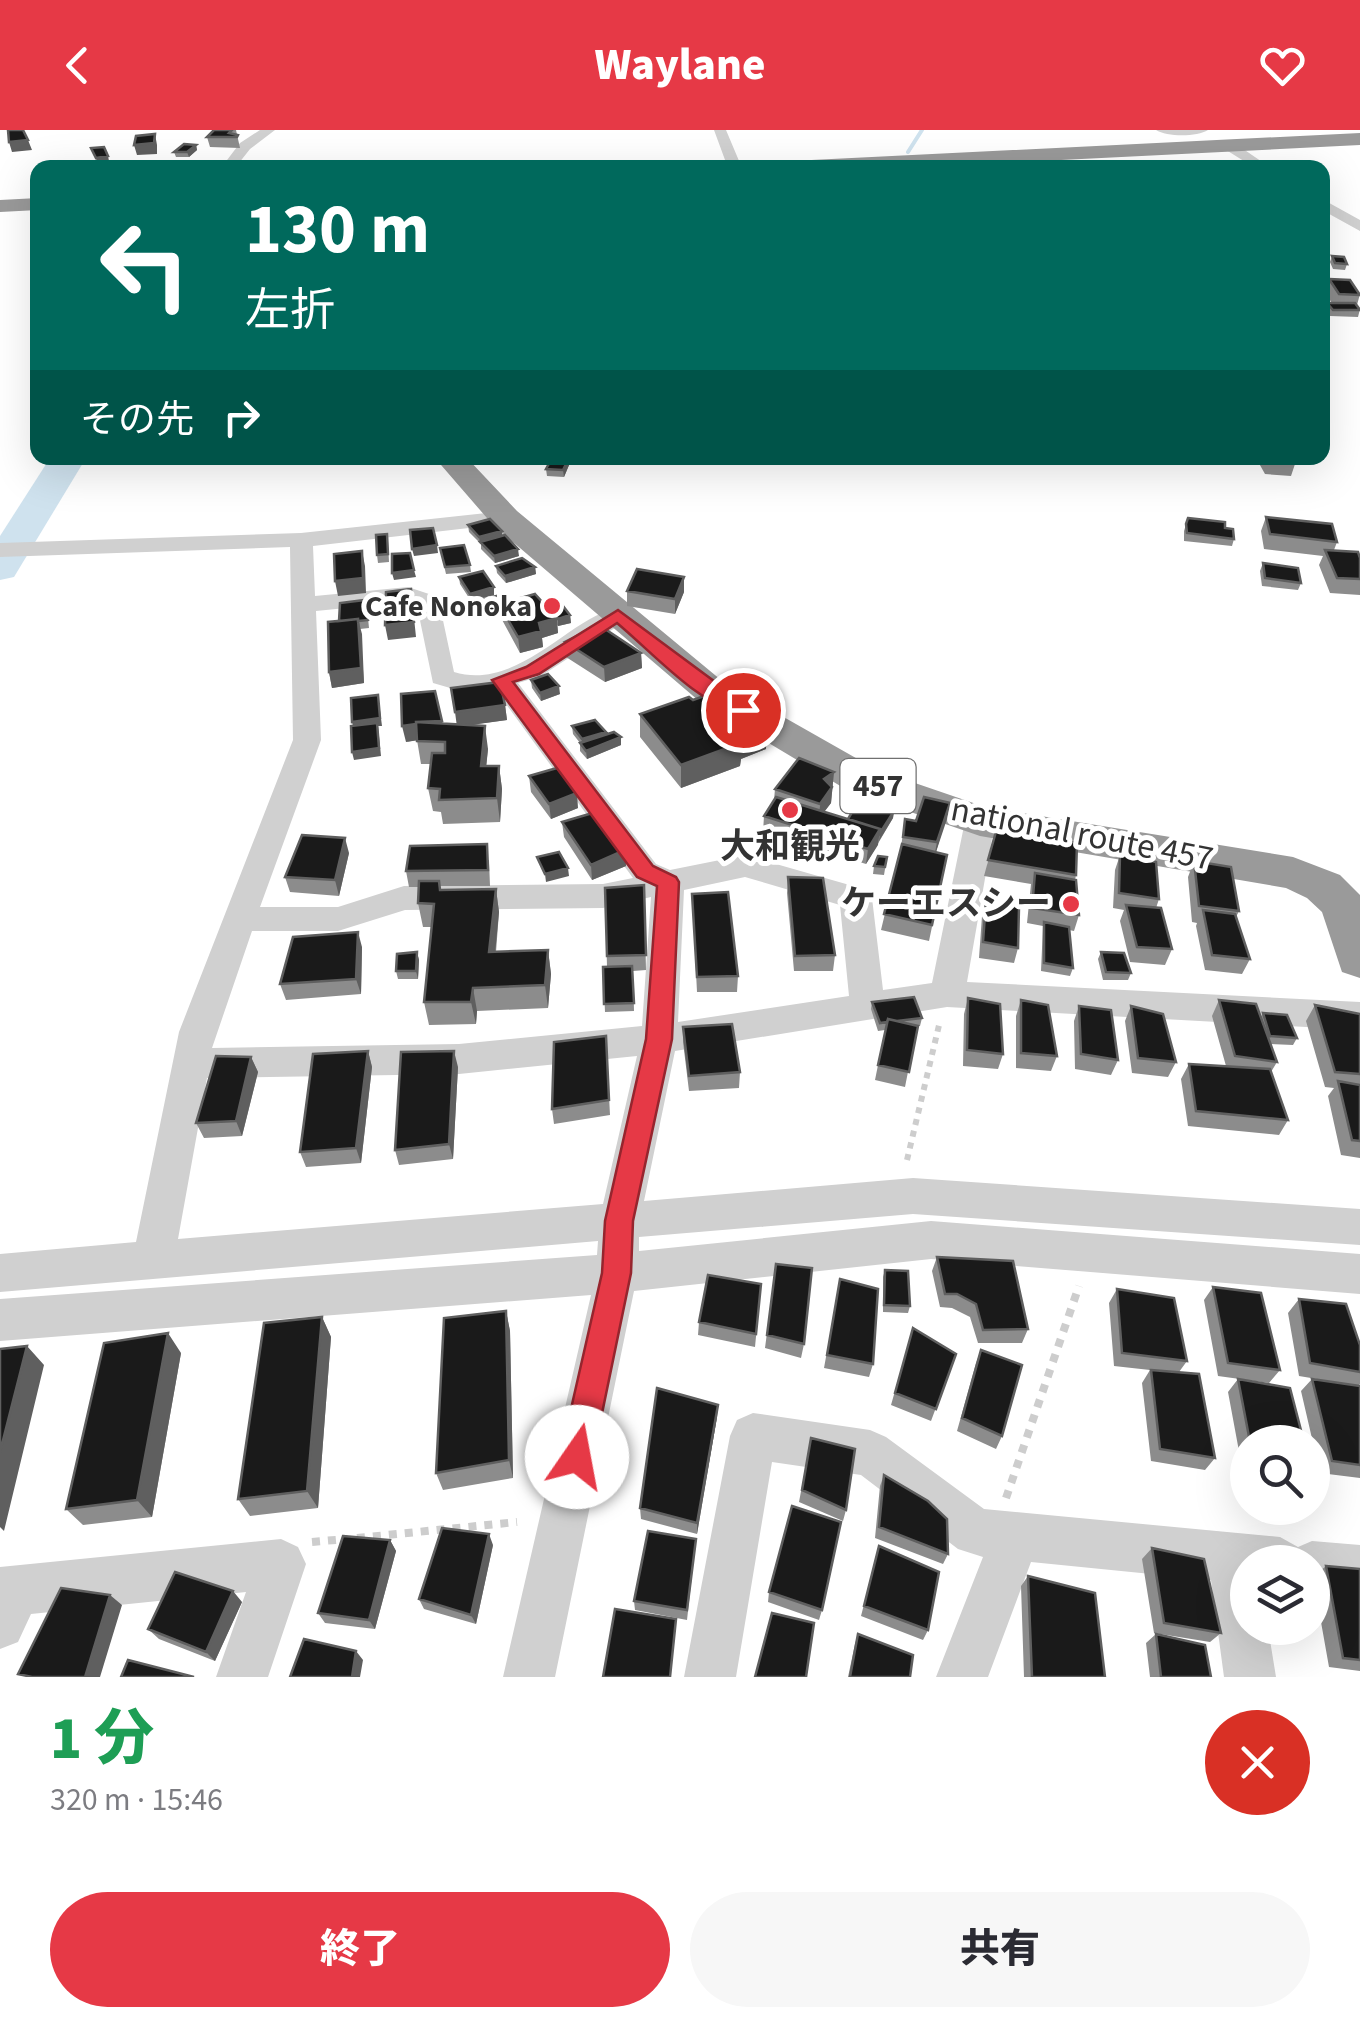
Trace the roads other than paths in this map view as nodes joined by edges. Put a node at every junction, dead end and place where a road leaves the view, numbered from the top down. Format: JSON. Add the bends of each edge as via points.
{"nodes":[{"id":1,"x":269,"y":130,"type":"edge"},
{"id":2,"x":720,"y":130,"type":"edge"},
{"id":3,"x":1162,"y":130,"type":"edge"},
{"id":4,"x":1202,"y":130,"type":"edge"},
{"id":5,"x":1360,"y":142,"type":"edge"},
{"id":6,"x":1233,"y":148,"type":"junction"},
{"id":7,"x":234,"y":160,"type":"edge"},
{"id":8,"x":732,"y":160,"type":"edge"},
{"id":9,"x":956,"y":160,"type":"edge"},
{"id":10,"x":1038,"y":160,"type":"edge"},
{"id":11,"x":1252,"y":160,"type":"edge"},
{"id":12,"x":30,"y":204,"type":"edge"},
{"id":13,"x":0,"y":206,"type":"edge"},
{"id":14,"x":1330,"y":208,"type":"edge"},
{"id":15,"x":1360,"y":226,"type":"edge"},
{"id":16,"x":456,"y":465,"type":"edge"},
{"id":17,"x":505,"y":518,"type":"junction"},
{"id":18,"x":301,"y":540,"type":"junction"},
{"id":19,"x":0,"y":550,"type":"edge"},
{"id":20,"x":303,"y":605,"type":"junction"},
{"id":21,"x":618,"y":615,"type":"junction"},
{"id":22,"x":502,"y":680,"type":"junction"},
{"id":23,"x":980,"y":821,"type":"junction"},
{"id":24,"x":668,"y":882,"type":"junction"},
{"id":25,"x":1348,"y":891,"type":"edge"},
{"id":26,"x":240,"y":918,"type":"junction"},
{"id":27,"x":1360,"y":959,"type":"edge"},
{"id":28,"x":947,"y":994,"type":"junction"},
{"id":29,"x":867,"y":1006,"type":"junction"},
{"id":30,"x":1360,"y":1016,"type":"edge"},
{"id":31,"x":659,"y":1039,"type":"junction"},
{"id":32,"x":192,"y":1063,"type":"junction"},
{"id":33,"x":619,"y":1221,"type":"junction"},
{"id":34,"x":1360,"y":1226,"type":"edge"},
{"id":35,"x":153,"y":1260,"type":"junction"},
{"id":36,"x":0,"y":1273,"type":"edge"},
{"id":37,"x":617,"y":1273,"type":"junction"},
{"id":38,"x":1360,"y":1274,"type":"edge"},
{"id":39,"x":0,"y":1320,"type":"edge"},
{"id":40,"x":1004,"y":1535,"type":"junction"},
{"id":41,"x":1230,"y":1557,"type":"edge"},
{"id":42,"x":1330,"y":1568,"type":"edge"},
{"id":43,"x":1360,"y":1570,"type":"edge"},
{"id":44,"x":5,"y":1602,"type":"edge"},
{"id":45,"x":1252,"y":1645,"type":"edge"},
{"id":46,"x":242,"y":1677,"type":"edge"},
{"id":47,"x":529,"y":1677,"type":"edge"},
{"id":48,"x":710,"y":1677,"type":"edge"},
{"id":49,"x":962,"y":1677,"type":"edge"},
{"id":50,"x":1250,"y":1677,"type":"edge"}],
"edges":[{"from":1,"to":7,"type":"street"},
{"from":2,"to":8,"type":"street"},
{"from":3,"to":4,"type":"street"},
{"from":5,"to":6,"type":"highway"},
{"from":6,"to":9,"type":"highway"},
{"from":6,"to":10,"type":"highway"},
{"from":6,"to":11,"type":"street"},
{"from":12,"to":13,"type":"highway"},
{"from":14,"to":15,"type":"street"},
{"from":16,"to":17,"type":"highway","name":"national route 457","number":"457"},
{"from":17,"to":18,"type":"street"},
{"from":17,"to":21,"type":"highway","name":"national route 457","number":"457"},
{"from":18,"to":19,"type":"street"},
{"from":18,"to":20,"type":"street"},
{"from":20,"to":22,"type":"street","via":[[408,594],[429,602],[442,677],[464,684]]},
{"from":20,"to":26,"type":"street","via":[[307,740]]},
{"from":21,"to":22,"type":"street","via":[[532,670]]},
{"from":21,"to":23,"type":"highway","name":"national route 457","number":"457","via":[[713,693],[846,770]]},
{"from":22,"to":24,"type":"street","via":[[645,872]]},
{"from":23,"to":25,"type":"highway","name":"national route 457","number":"457","via":[[1293,873]]},
{"from":23,"to":28,"type":"street"},
{"from":24,"to":26,"type":"street","via":[[602,896],[404,898],[338,919]]},
{"from":24,"to":29,"type":"street","via":[[745,866],[856,898]]},
{"from":24,"to":31,"type":"street"},
{"from":25,"to":27,"type":"highway","name":"national route 457","number":"457","via":[[1345,907]]},
{"from":26,"to":32,"type":"street"},
{"from":28,"to":29,"type":"street"},
{"from":28,"to":30,"type":"street"},
{"from":29,"to":31,"type":"street"},
{"from":31,"to":32,"type":"street","via":[[460,1059]]},
{"from":31,"to":33,"type":"street"},
{"from":32,"to":35,"type":"street"},
{"from":33,"to":34,"type":"street","via":[[913,1196]]},
{"from":33,"to":35,"type":"street"},
{"from":33,"to":37,"type":"street"},
{"from":35,"to":36,"type":"street"},
{"from":37,"to":38,"type":"street","via":[[931,1240]]},
{"from":37,"to":39,"type":"street"},
{"from":37,"to":47,"type":"street"},
{"from":40,"to":41,"type":"street"},
{"from":40,"to":48,"type":"street","via":[[975,1532],[870,1452],[753,1436]]},
{"from":40,"to":49,"type":"street"},
{"from":42,"to":43,"type":"street"},
{"from":44,"to":46,"type":"street","via":[[282,1564]]},
{"from":45,"to":50,"type":"street"}]}
